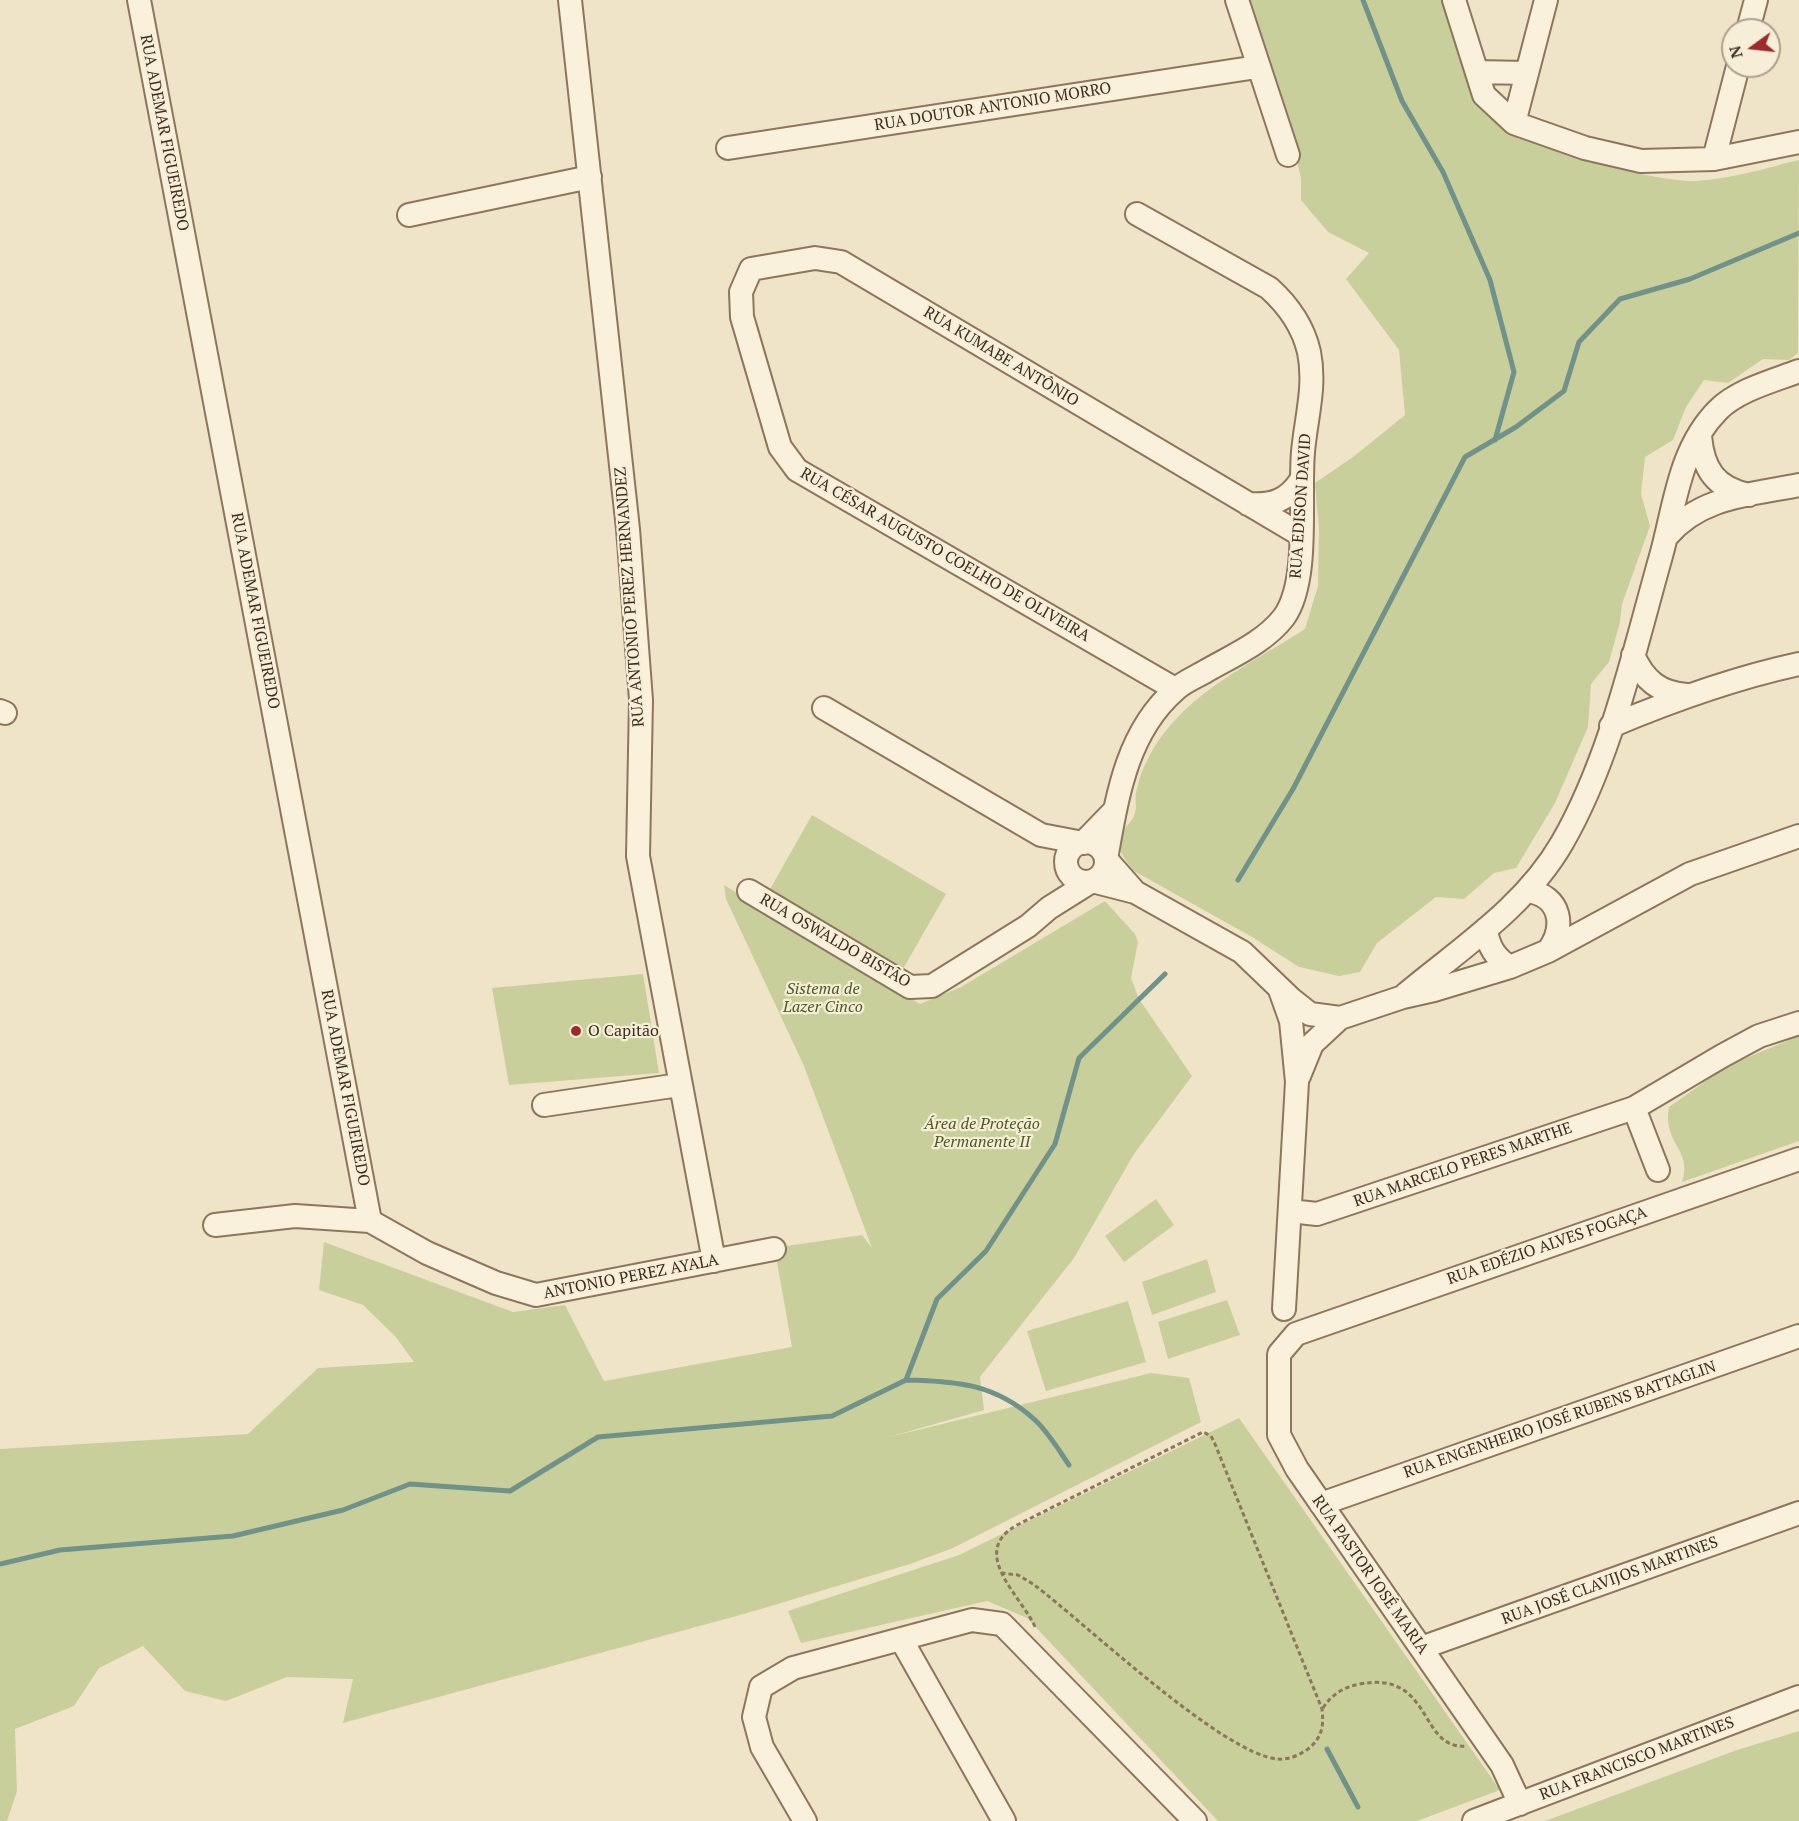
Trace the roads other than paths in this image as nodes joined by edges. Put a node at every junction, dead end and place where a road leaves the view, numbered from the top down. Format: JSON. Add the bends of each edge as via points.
{"nodes":[{"id":1,"x":139,"y":0,"type":"edge"},
{"id":2,"x":570,"y":0,"type":"edge"},
{"id":3,"x":1237,"y":0,"type":"edge"},
{"id":4,"x":1454,"y":0,"type":"edge"},
{"id":5,"x":1546,"y":0,"type":"edge"},
{"id":6,"x":1756,"y":0,"type":"edge"},
{"id":7,"x":1751,"y":18,"type":"edge"},
{"id":8,"x":1257,"y":67,"type":"junction"},
{"id":9,"x":1477,"y":72,"type":"junction"},
{"id":10,"x":1527,"y":74,"type":"junction"},
{"id":11,"x":1735,"y":78,"type":"edge"},
{"id":12,"x":1514,"y":123,"type":"junction"},
{"id":13,"x":1799,"y":142,"type":"edge"},
{"id":14,"x":728,"y":148,"type":"dead end"},
{"id":15,"x":1288,"y":155,"type":"dead end"},
{"id":16,"x":1714,"y":159,"type":"junction"},
{"id":17,"x":591,"y":177,"type":"junction"},
{"id":18,"x":1137,"y":214,"type":"dead end"},
{"id":19,"x":409,"y":215,"type":"dead end"},
{"id":20,"x":746,"y":277,"type":"joint"},
{"id":21,"x":1799,"y":370,"type":"edge"},
{"id":22,"x":1700,"y":436,"type":"junction"},
{"id":23,"x":1301,"y":480,"type":"junction"},
{"id":24,"x":1799,"y":485,"type":"edge"},
{"id":25,"x":1749,"y":495,"type":"junction"},
{"id":26,"x":1248,"y":504,"type":"junction"},
{"id":27,"x":1301,"y":535,"type":"junction"},
{"id":28,"x":1667,"y":536,"type":"junction"},
{"id":29,"x":1633,"y":655,"type":"junction"},
{"id":30,"x":1799,"y":664,"type":"edge"},
{"id":31,"x":1175,"y":689,"type":"junction"},
{"id":32,"x":1687,"y":695,"type":"junction"},
{"id":33,"x":824,"y":708,"type":"dead end"},
{"id":34,"x":1611,"y":726,"type":"junction"},
{"id":35,"x":1115,"y":810,"type":"junction"},
{"id":36,"x":1041,"y":835,"type":"junction"},
{"id":37,"x":1799,"y":836,"type":"edge"},
{"id":38,"x":1083,"y":843,"type":"junction"},
{"id":39,"x":1106,"y":859,"type":"junction"},
{"id":40,"x":1067,"y":868,"type":"junction"},
{"id":41,"x":1092,"y":881,"type":"junction"},
{"id":42,"x":749,"y":891,"type":"dead end"},
{"id":43,"x":1528,"y":891,"type":"junction"},
{"id":44,"x":1135,"y":892,"type":"junction"},
{"id":45,"x":1048,"y":908,"type":"junction"},
{"id":46,"x":1486,"y":929,"type":"junction"},
{"id":47,"x":1548,"y":951,"type":"junction"},
{"id":48,"x":1510,"y":967,"type":"junction"},
{"id":49,"x":1276,"y":984,"type":"junction"},
{"id":50,"x":1403,"y":997,"type":"junction"},
{"id":51,"x":1310,"y":1014,"type":"junction"},
{"id":52,"x":1340,"y":1018,"type":"junction"},
{"id":53,"x":1799,"y":1023,"type":"edge"},
{"id":54,"x":1292,"y":1026,"type":"junction"},
{"id":55,"x":1297,"y":1082,"type":"junction"},
{"id":56,"x":679,"y":1085,"type":"junction"},
{"id":57,"x":544,"y":1105,"type":"dead end"},
{"id":58,"x":1634,"y":1108,"type":"junction"},
{"id":59,"x":1799,"y":1158,"type":"edge"},
{"id":60,"x":1658,"y":1170,"type":"dead end"},
{"id":61,"x":1290,"y":1211,"type":"junction"},
{"id":62,"x":370,"y":1221,"type":"junction"},
{"id":63,"x":215,"y":1225,"type":"dead end"},
{"id":64,"x":774,"y":1249,"type":"dead end"},
{"id":65,"x":714,"y":1261,"type":"junction"},
{"id":66,"x":1284,"y":1309,"type":"dead end"},
{"id":67,"x":1296,"y":1334,"type":"joint"},
{"id":68,"x":1799,"y":1336,"type":"edge"},
{"id":69,"x":1321,"y":1504,"type":"junction"},
{"id":70,"x":1799,"y":1513,"type":"edge"},
{"id":71,"x":901,"y":1639,"type":"junction"},
{"id":72,"x":1421,"y":1648,"type":"junction"},
{"id":73,"x":1799,"y":1697,"type":"edge"},
{"id":74,"x":1520,"y":1804,"type":"junction"},
{"id":75,"x":805,"y":1821,"type":"edge"},
{"id":76,"x":1004,"y":1821,"type":"edge"},
{"id":77,"x":1195,"y":1821,"type":"edge"},
{"id":78,"x":1474,"y":1821,"type":"edge"}],
"edges":[{"from":1,"to":62,"type":"street","name":"RUA ADEMAR FIGUEIREDO"},
{"from":2,"to":17,"type":"street","name":"RUA ANTONIO PEREZ HERNANDEZ"},
{"from":3,"to":8,"type":"street"},
{"from":4,"to":9,"type":"street"},
{"from":5,"to":10,"type":"street"},
{"from":6,"to":7,"type":"street"},
{"from":8,"to":14,"type":"street","name":"RUA DOUTOR ANTONIO MORRO"},
{"from":8,"to":15,"type":"street"},
{"from":9,"to":10,"type":"street"},
{"from":9,"to":12,"type":"street","via":[[1484,95]]},
{"from":10,"to":12,"type":"street"},
{"from":11,"to":16,"type":"street"},
{"from":12,"to":16,"type":"street","via":[[1586,148],[1641,161]]},
{"from":13,"to":16,"type":"street"},
{"from":17,"to":19,"type":"street"},
{"from":17,"to":56,"type":"street","name":"RUA ANTONIO PEREZ HERNANDEZ","via":[[628,529],[640,688],[638,856]]},
{"from":18,"to":23,"type":"street","name":"RUA EDISON DAVID","via":[[1269,288],[1294,316],[1304,334],[1312,375]]},
{"from":20,"to":26,"type":"street","name":"RUA KUMABE ANTÔNIO","via":[[758,267],[815,258],[841,262]]},
{"from":20,"to":31,"type":"street","name":"RUA CÉSAR AUGUSTO COELHO DE OLIVEIRA","via":[[741,292],[742,316],[780,447],[797,470]]},
{"from":21,"to":22,"type":"street","via":[[1736,396],[1718,410]]},
{"from":22,"to":25,"type":"street","via":[[1702,454],[1713,478],[1724,488]]},
{"from":22,"to":28,"type":"street","via":[[1688,455]]},
{"from":23,"to":26,"type":"street","via":[[1293,493],[1277,502]]},
{"from":23,"to":27,"type":"street","name":"RUA EDISON DAVID"},
{"from":24,"to":25,"type":"street"},
{"from":25,"to":28,"type":"street","via":[[1695,511]]},
{"from":26,"to":27,"type":"street","name":"RUA KUMABE ANTÔNIO"},
{"from":27,"to":31,"type":"street","name":"RUA EDISON DAVID","via":[[1295,594],[1284,617],[1246,648]]},
{"from":28,"to":29,"type":"street"},
{"from":29,"to":32,"type":"street","via":[[1651,683],[1669,693]]},
{"from":29,"to":34,"type":"street"},
{"from":30,"to":32,"type":"street"},
{"from":31,"to":35,"type":"street","name":"RUA EDISON DAVID","via":[[1149,719],[1128,757]]},
{"from":32,"to":34,"type":"street"},
{"from":33,"to":36,"type":"street"},
{"from":34,"to":43,"type":"street","via":[[1589,790],[1563,842]]},
{"from":35,"to":38,"type":"street"},
{"from":35,"to":39,"type":"street","name":"RUA EDISON DAVID"},
{"from":36,"to":38,"type":"street"},
{"from":36,"to":40,"type":"street"},
{"from":37,"to":47,"type":"street","via":[[1690,874]]},
{"from":38,"to":39,"type":"street","via":[[1097,846]]},
{"from":38,"to":40,"type":"street","via":[[1070,850]]},
{"from":39,"to":41,"type":"street","via":[[1102,874]]},
{"from":39,"to":44,"type":"street"},
{"from":40,"to":41,"type":"street","via":[[1074,878]]},
{"from":40,"to":45,"type":"street"},
{"from":41,"to":44,"type":"street"},
{"from":41,"to":45,"type":"street"},
{"from":42,"to":45,"type":"street","name":"RUA OSWALDO BISTÃO","via":[[910,987],[922,989],[1018,932]]},
{"from":43,"to":46,"type":"street"},
{"from":43,"to":47,"type":"street","via":[[1542,893],[1560,921],[1557,939]]},
{"from":44,"to":49,"type":"street","via":[[1242,952]]},
{"from":46,"to":48,"type":"street","via":[[1491,948]]},
{"from":46,"to":50,"type":"street"},
{"from":47,"to":48,"type":"street"},
{"from":48,"to":50,"type":"street"},
{"from":49,"to":51,"type":"street"},
{"from":49,"to":54,"type":"street","via":[[1285,999]]},
{"from":50,"to":52,"type":"street"},
{"from":51,"to":52,"type":"street"},
{"from":51,"to":54,"type":"street","via":[[1296,1015]]},
{"from":52,"to":55,"type":"street","via":[[1312,1044]]},
{"from":53,"to":58,"type":"street","name":"RUA MARCELO PERES MARTHE","via":[[1741,1046]]},
{"from":54,"to":55,"type":"street"},
{"from":55,"to":61,"type":"street"},
{"from":56,"to":57,"type":"street"},
{"from":56,"to":65,"type":"street","name":"RUA ANTONIO PEREZ HERNANDEZ"},
{"from":58,"to":60,"type":"street"},
{"from":58,"to":61,"type":"street","name":"RUA MARCELO PERES MARTHE","via":[[1317,1214]]},
{"from":59,"to":67,"type":"street","name":"RUA EDÉZIO ALVES FOGAÇA"},
{"from":61,"to":66,"type":"street"},
{"from":62,"to":63,"type":"street","name":"ANTONIO PEREZ AYALA","via":[[295,1216]]},
{"from":62,"to":65,"type":"street","name":"ANTONIO PEREZ AYALA","via":[[496,1283],[536,1295]]},
{"from":64,"to":65,"type":"street","name":"ANTONIO PEREZ AYALA"},
{"from":67,"to":69,"type":"street","name":"RUA PASTOR JOSÉ MARIA","via":[[1279,1354],[1279,1435]]},
{"from":68,"to":69,"type":"street","name":"RUA ENGENHEIRO JOSÉ RUBENS BATTAGLIN"},
{"from":69,"to":72,"type":"street","name":"RUA PASTOR JOSÉ MARIA"},
{"from":70,"to":72,"type":"street","name":"RUA JOSÉ CLAVIJOS MARTINES"},
{"from":71,"to":75,"type":"street","via":[[793,1668],[761,1687],[754,1717],[762,1747]]},
{"from":71,"to":76,"type":"street"},
{"from":71,"to":77,"type":"street","via":[[972,1620],[1002,1624]]},
{"from":72,"to":74,"type":"street","name":"RUA PASTOR JOSÉ MARIA","via":[[1502,1765]]},
{"from":73,"to":74,"type":"street","name":"RUA FRANCISCO MARTINES"},
{"from":74,"to":78,"type":"street","name":"RUA FRANCISCO MARTINES"}]}
